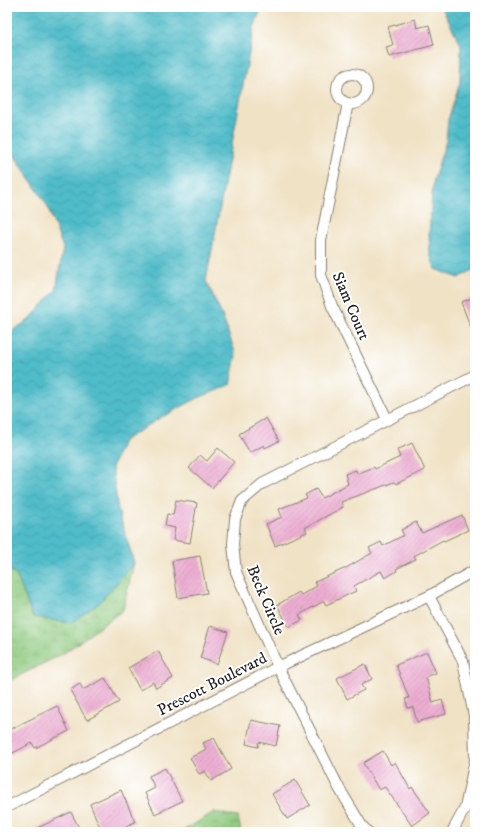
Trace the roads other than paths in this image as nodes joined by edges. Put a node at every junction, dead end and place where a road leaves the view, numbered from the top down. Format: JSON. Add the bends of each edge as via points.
{"nodes":[{"id":1,"x":348,"y":103,"type":"dead end"},
{"id":2,"x":475,"y":375,"type":"edge"},
{"id":3,"x":388,"y":419,"type":"junction"},
{"id":4,"x":475,"y":570,"type":"edge"},
{"id":5,"x":429,"y":596,"type":"junction"},
{"id":6,"x":278,"y":667,"type":"junction"},
{"id":7,"x":475,"y":760,"type":"edge"},
{"id":8,"x":7,"y":807,"type":"edge"},
{"id":9,"x":368,"y":832,"type":"edge"},
{"id":10,"x":452,"y":832,"type":"edge"}],
"edges":[{"from":1,"to":3,"type":"street","name":"Siam Court","via":[[321,240],[321,275],[332,306]]},
{"from":2,"to":3,"type":"street","name":"Beck Circle"},
{"from":3,"to":6,"type":"street","name":"Beck Circle","via":[[262,484],[242,501],[235,519],[233,544],[236,572]]},
{"from":4,"to":5,"type":"street","name":"Prescott Boulevard"},
{"from":5,"to":6,"type":"street","name":"Prescott Boulevard"},
{"from":5,"to":7,"type":"street","via":[[463,661],[474,716]]},
{"from":6,"to":8,"type":"street","name":"Prescott Boulevard"},
{"from":6,"to":9,"type":"street","name":"Beck Circle","via":[[339,788]]},
{"from":7,"to":10,"type":"street","via":[[465,808]]}]}
